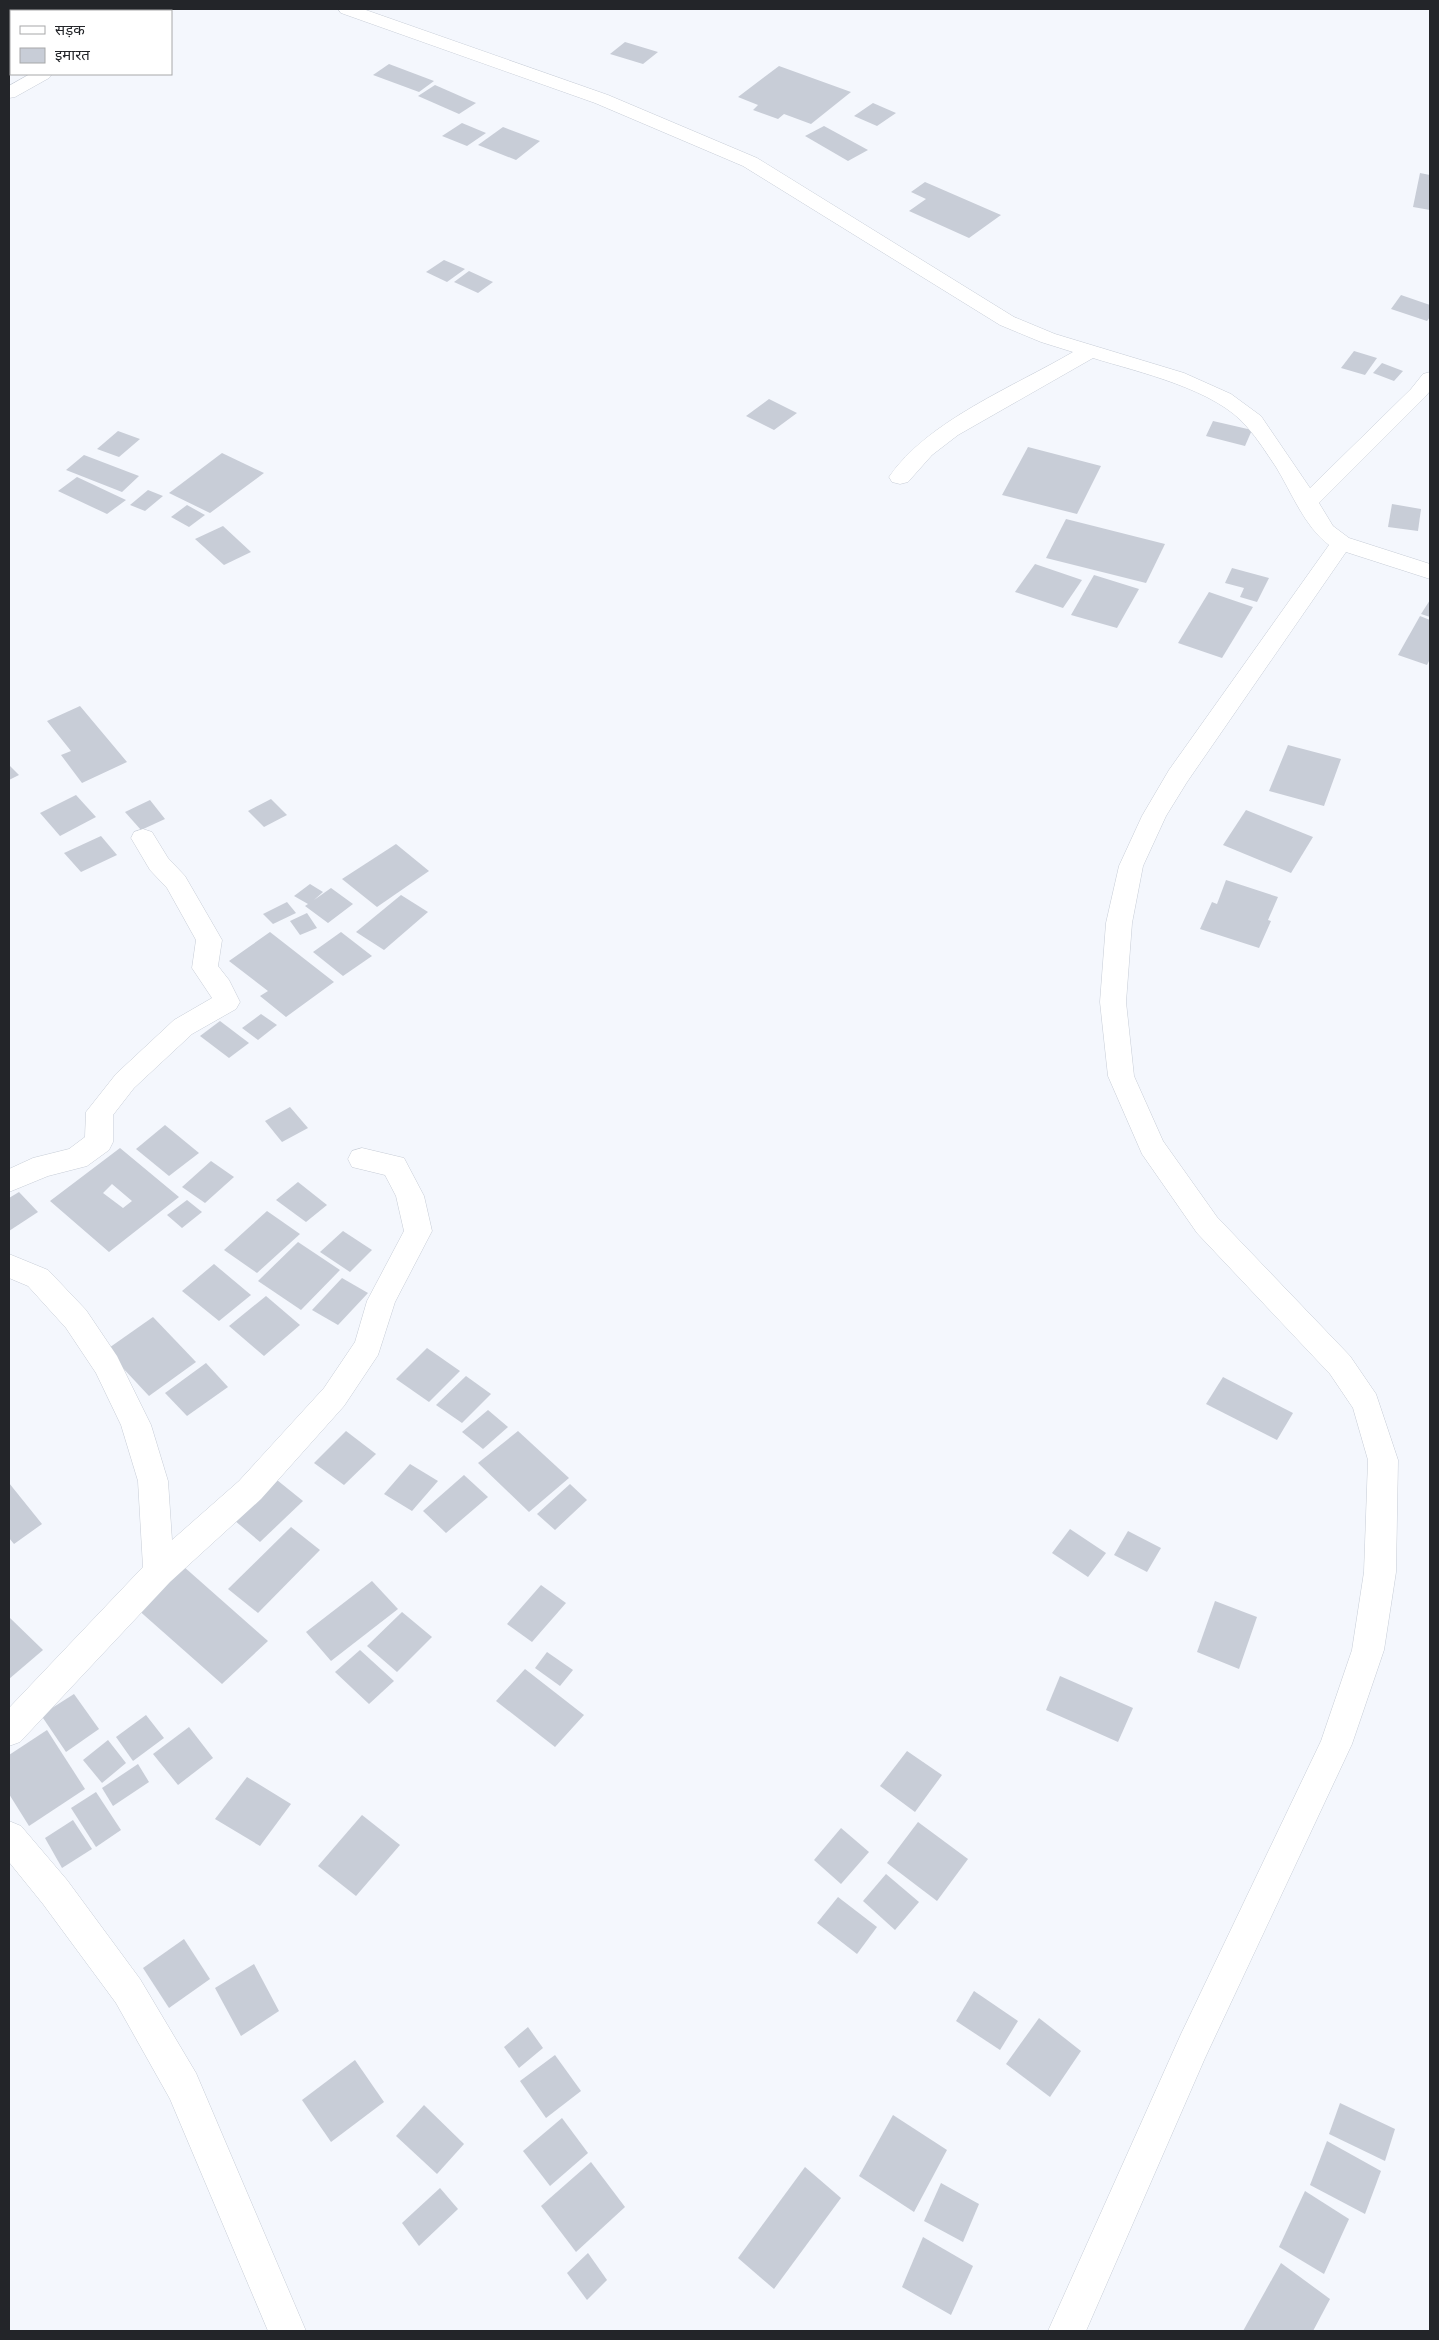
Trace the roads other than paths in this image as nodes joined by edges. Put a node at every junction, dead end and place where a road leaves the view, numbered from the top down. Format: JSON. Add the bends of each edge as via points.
{"nodes":[{"id":1,"x":347,"y":9,"type":"edge"},
{"id":2,"x":41,"y":75,"type":"edge"},
{"id":3,"x":9,"y":93,"type":"edge"},
{"id":4,"x":1090,"y":351,"type":"junction"},
{"id":5,"x":1430,"y":378,"type":"edge"},
{"id":6,"x":900,"y":477,"type":"dead end"},
{"id":7,"x":1307,"y":503,"type":"junction"},
{"id":8,"x":1342,"y":543,"type":"junction"},
{"id":9,"x":1430,"y":572,"type":"edge"},
{"id":10,"x":143,"y":838,"type":"dead end"},
{"id":11,"x":362,"y":1159,"type":"dead end"},
{"id":12,"x":9,"y":1181,"type":"edge"},
{"id":13,"x":9,"y":1266,"type":"edge"},
{"id":14,"x":159,"y":1572,"type":"junction"},
{"id":15,"x":9,"y":1731,"type":"edge"},
{"id":16,"x":9,"y":1837,"type":"edge"},
{"id":17,"x":288,"y":2331,"type":"edge"},
{"id":18,"x":1067,"y":2331,"type":"edge"}],
"edges":[{"from":1,"to":4,"type":"street","via":[[706,140],[750,162],[1007,321]]},
{"from":2,"to":3,"type":"street"},
{"from":4,"to":6,"type":"street","via":[[971,415],[915,457]]},
{"from":4,"to":7,"type":"street","via":[[1177,377],[1224,398],[1254,421],[1285,464]]},
{"from":5,"to":7,"type":"street"},
{"from":7,"to":8,"type":"street","via":[[1325,531]]},
{"from":8,"to":9,"type":"street"},
{"from":8,"to":18,"type":"street","via":[[1178,776],[1154,816],[1131,866],[1119,923],[1113,1002],[1122,1076],[1152,1146],[1207,1225],[1340,1365],[1366,1403],[1383,1460],[1380,1572],[1368,1650],[1336,1744],[1193,2046]]},
{"from":10,"to":12,"type":"street","via":[[159,864],[176,882],[209,940],[205,968],[227,1002],[183,1027],[125,1081],[99,1112],[99,1142],[77,1158],[43,1166]]},
{"from":11,"to":14,"type":"street","via":[[394,1166],[410,1196],[418,1231],[381,1301],[368,1346],[334,1397],[250,1490]]},
{"from":13,"to":14,"type":"street","via":[[38,1278],[76,1319],[107,1365],[136,1425],[153,1481]]},
{"from":14,"to":15,"type":"street"},
{"from":16,"to":17,"type":"street","via":[[56,1892],[128,1991],[183,2086]]}]}
